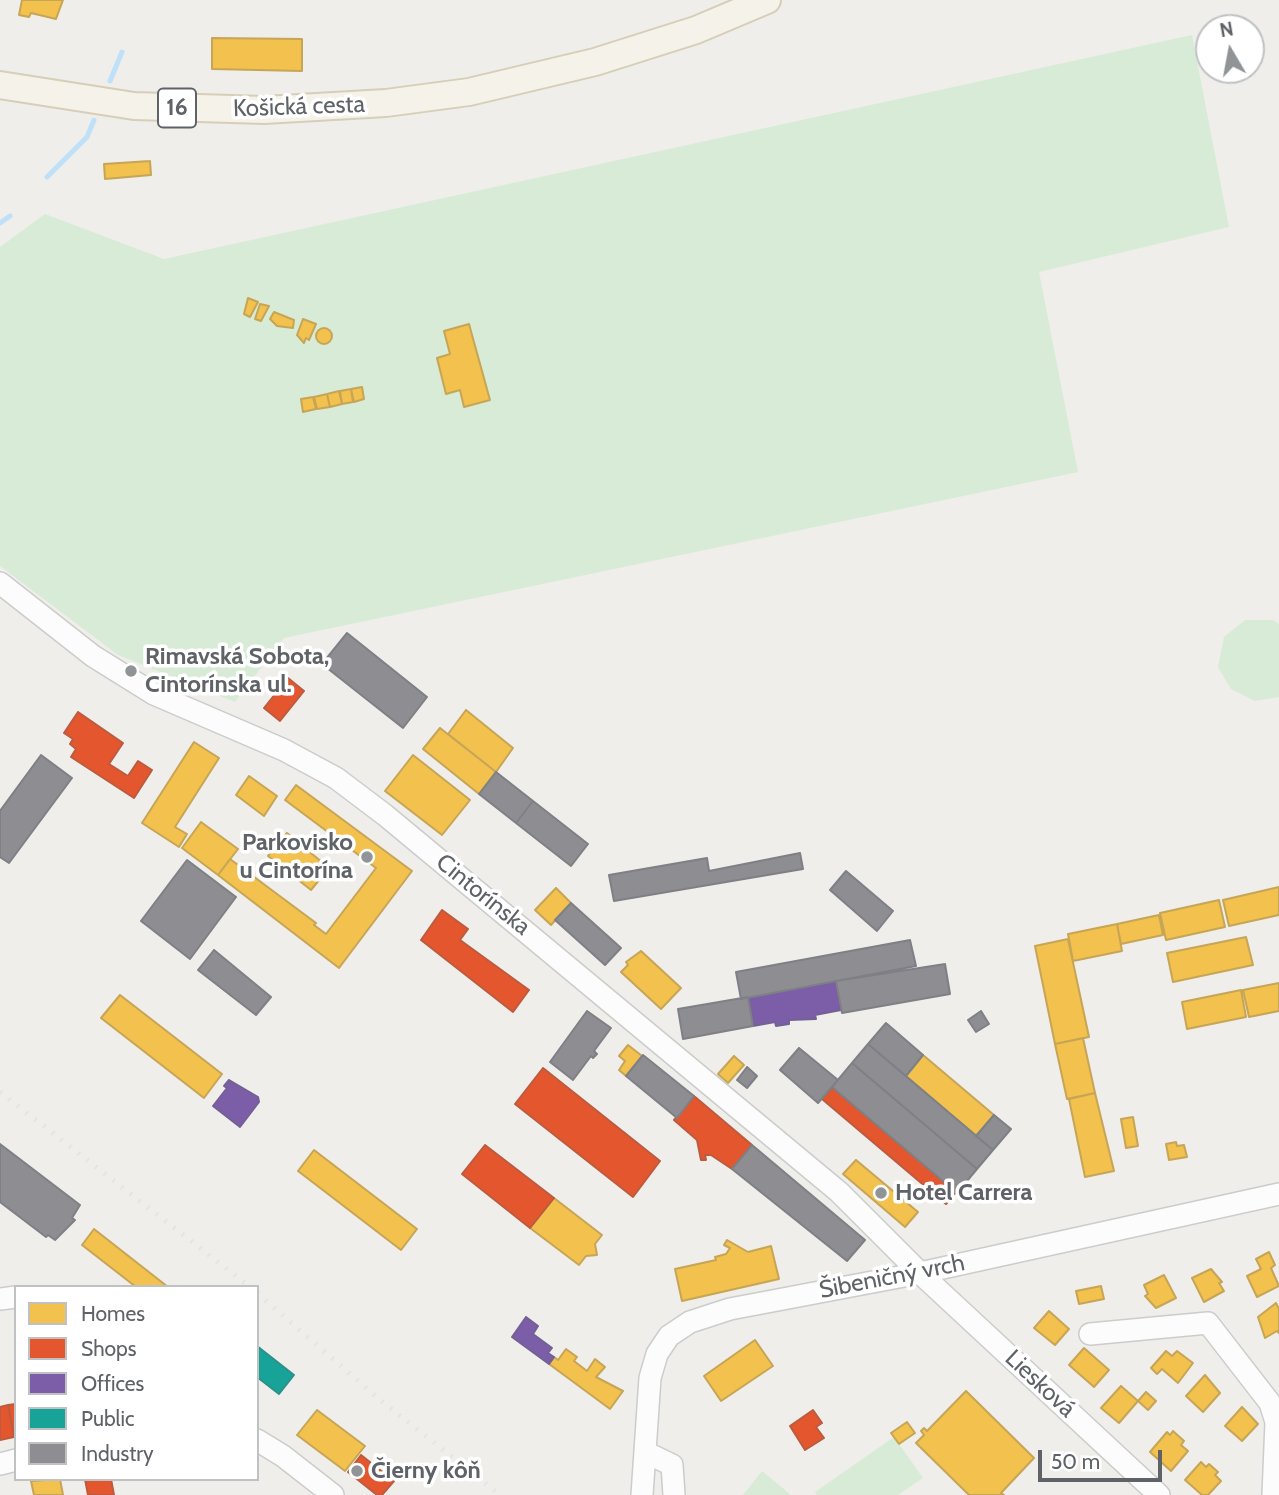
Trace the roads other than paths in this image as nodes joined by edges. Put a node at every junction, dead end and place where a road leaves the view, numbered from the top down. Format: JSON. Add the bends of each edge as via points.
{"nodes":[{"id":1,"x":767,"y":0,"type":"edge"},
{"id":2,"x":6,"y":88,"type":"edge"},
{"id":3,"x":0,"y":583,"type":"edge"},
{"id":4,"x":1279,"y":1194,"type":"edge"},
{"id":5,"x":920,"y":1273,"type":"junction"},
{"id":6,"x":1090,"y":1334,"type":"dead end"},
{"id":7,"x":259,"y":1441,"type":"edge"},
{"id":8,"x":645,"y":1452,"type":"junction"},
{"id":9,"x":333,"y":1495,"type":"edge"},
{"id":10,"x":642,"y":1495,"type":"edge"},
{"id":11,"x":674,"y":1495,"type":"edge"},
{"id":12,"x":1159,"y":1495,"type":"edge"},
{"id":13,"x":1273,"y":1495,"type":"edge"}],
"edges":[{"from":1,"to":2,"type":"main road","name":"Košická cesta","number":"16","via":[[696,30],[595,62],[434,98],[304,109],[219,110],[117,105]]},
{"from":3,"to":5,"type":"street","name":"Cintorínska","via":[[93,656],[143,687],[284,750],[335,778],[385,815],[839,1192]]},
{"from":4,"to":5,"type":"street","name":"Šibeničný vrch"},
{"from":5,"to":8,"type":"street","name":"Šibeničný vrch","via":[[730,1309],[690,1322],[669,1336],[657,1354],[650,1378]]},
{"from":5,"to":12,"type":"street","name":"Liesková"},
{"from":6,"to":13,"type":"street","via":[[1208,1323],[1270,1403],[1276,1422]]},
{"from":7,"to":9,"type":"street"},
{"from":8,"to":10,"type":"street","name":"Šibeničný vrch"},
{"from":8,"to":11,"type":"street","via":[[672,1465]]}]}
